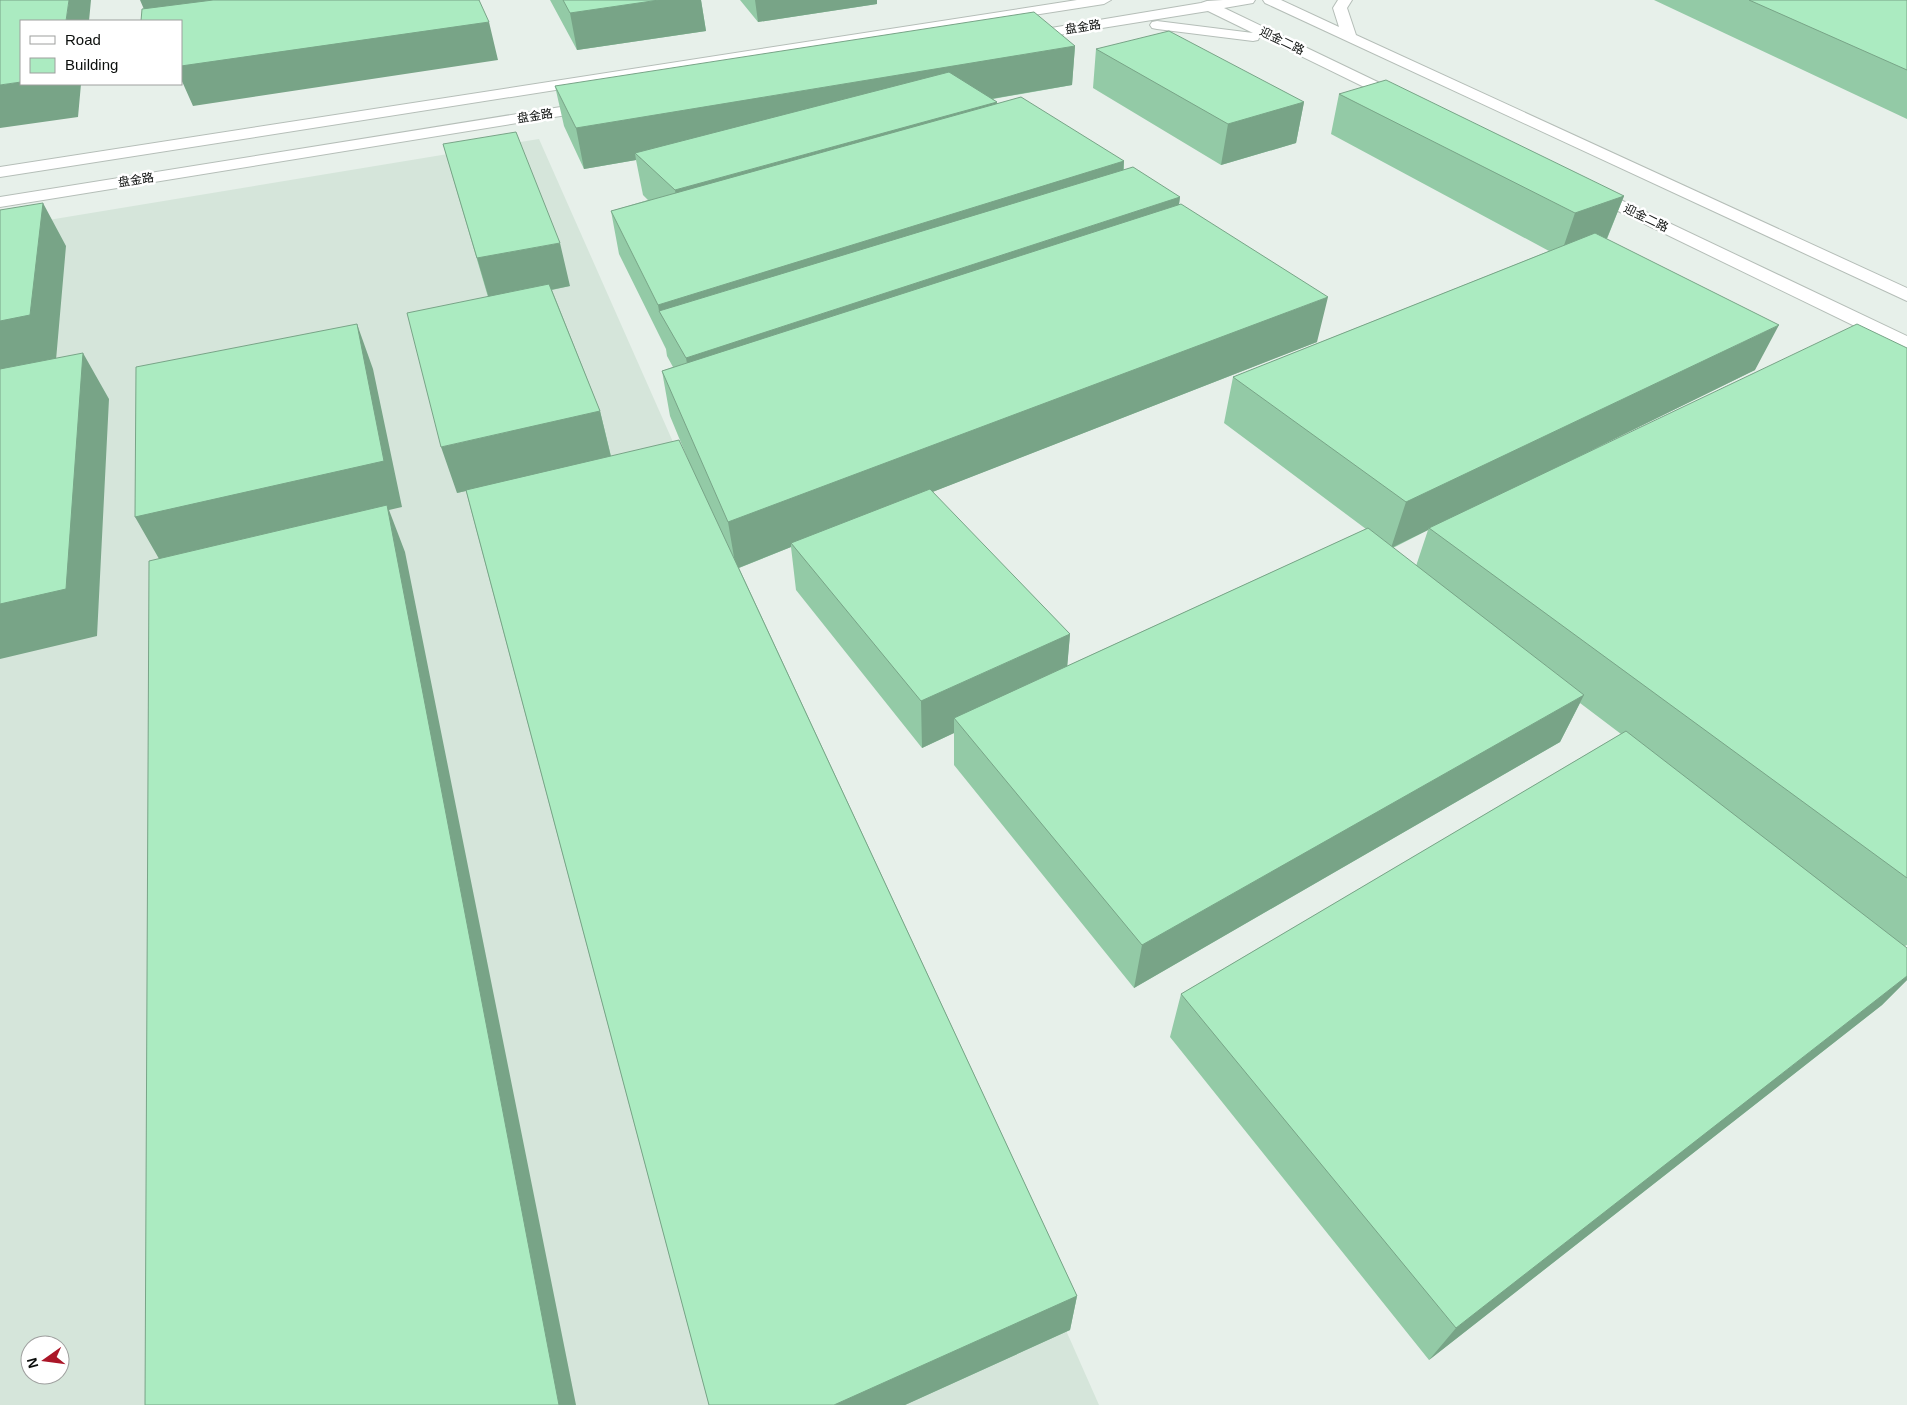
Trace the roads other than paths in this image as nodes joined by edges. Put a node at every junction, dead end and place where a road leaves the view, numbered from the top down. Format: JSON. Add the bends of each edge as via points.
{"nodes":[{"id":1,"x":1104,"y":0,"type":"edge"},
{"id":2,"x":1248,"y":0,"type":"edge"},
{"id":3,"x":1270,"y":0,"type":"edge"},
{"id":4,"x":1345,"y":0,"type":"edge"},
{"id":5,"x":1080,"y":2,"type":"edge"},
{"id":6,"x":1203,"y":3,"type":"edge"},
{"id":7,"x":1118,"y":22,"type":"junction"},
{"id":8,"x":1350,"y":37,"type":"junction"},
{"id":9,"x":1010,"y":39,"type":"edge"},
{"id":10,"x":1290,"y":45,"type":"junction"},
{"id":11,"x":618,"y":102,"type":"edge"},
{"id":12,"x":1424,"y":110,"type":"edge"},
{"id":13,"x":0,"y":172,"type":"edge"},
{"id":14,"x":1576,"y":184,"type":"edge"},
{"id":15,"x":0,"y":202,"type":"edge"},
{"id":16,"x":1907,"y":295,"type":"edge"},
{"id":17,"x":1907,"y":344,"type":"edge"}],
"edges":[{"from":1,"to":5,"type":"street","name":"盘金路"},
{"from":2,"to":6,"type":"street","name":"盘金路"},
{"from":3,"to":8,"type":"street"},
{"from":4,"to":8,"type":"street","via":[[1340,8]]},
{"from":5,"to":13,"type":"street","name":"盘金路"},
{"from":6,"to":7,"type":"street","name":"盘金路"},
{"from":6,"to":10,"type":"street","name":"迎金二路"},
{"from":7,"to":9,"type":"street","name":"盘金路"},
{"from":7,"to":10,"type":"street","via":[[1177,26]]},
{"from":8,"to":16,"type":"street"},
{"from":10,"to":12,"type":"street","name":"迎金二路"},
{"from":11,"to":15,"type":"street","name":"盘金路"},
{"from":14,"to":17,"type":"street","name":"迎金二路"}]}
